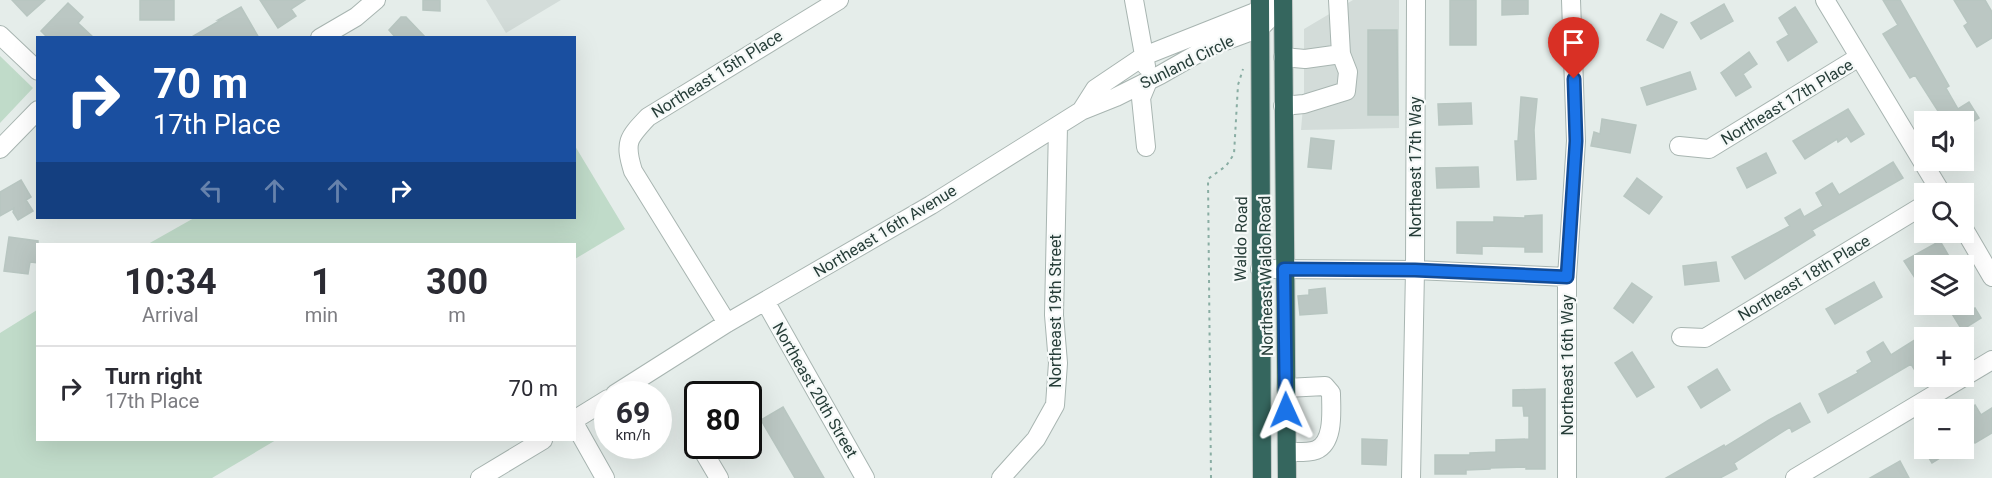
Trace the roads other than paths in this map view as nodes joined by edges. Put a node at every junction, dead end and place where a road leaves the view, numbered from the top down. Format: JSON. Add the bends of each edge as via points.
{"nodes":[{"id":1,"x":376,"y":0,"type":"edge"},
{"id":2,"x":839,"y":0,"type":"edge"},
{"id":3,"x":1134,"y":0,"type":"edge"},
{"id":4,"x":1338,"y":0,"type":"edge"},
{"id":5,"x":1416,"y":0,"type":"edge"},
{"id":6,"x":1571,"y":0,"type":"edge"},
{"id":7,"x":1825,"y":0,"type":"edge"},
{"id":8,"x":1286,"y":2,"type":"edge"},
{"id":9,"x":1260,"y":13,"type":"edge"},
{"id":10,"x":0,"y":35,"type":"edge"},
{"id":11,"x":323,"y":36,"type":"edge"},
{"id":12,"x":1341,"y":54,"type":"junction"},
{"id":13,"x":1144,"y":56,"type":"junction"},
{"id":14,"x":1283,"y":57,"type":"junction"},
{"id":15,"x":1859,"y":57,"type":"junction"},
{"id":16,"x":36,"y":69,"type":"edge"},
{"id":17,"x":1148,"y":81,"type":"junction"},
{"id":18,"x":1283,"y":106,"type":"junction"},
{"id":19,"x":1081,"y":111,"type":"junction"},
{"id":20,"x":36,"y":112,"type":"edge"},
{"id":21,"x":1058,"y":126,"type":"junction"},
{"id":22,"x":1679,"y":146,"type":"dead end"},
{"id":23,"x":1146,"y":147,"type":"dead end"},
{"id":24,"x":0,"y":149,"type":"edge"},
{"id":25,"x":1935,"y":183,"type":"edge"},
{"id":26,"x":1914,"y":211,"type":"edge"},
{"id":27,"x":1972,"y":243,"type":"edge"},
{"id":28,"x":1260,"y":269,"type":"junction"},
{"id":29,"x":1284,"y":269,"type":"junction"},
{"id":30,"x":1415,"y":270,"type":"junction"},
{"id":31,"x":1992,"y":276,"type":"edge"},
{"id":32,"x":1567,"y":277,"type":"junction"},
{"id":33,"x":765,"y":301,"type":"junction"},
{"id":34,"x":727,"y":323,"type":"junction"},
{"id":35,"x":1681,"y":337,"type":"dead end"},
{"id":36,"x":1992,"y":360,"type":"edge"},
{"id":37,"x":636,"y":381,"type":"edge"},
{"id":38,"x":1286,"y":388,"type":"junction"},
{"id":39,"x":594,"y":408,"type":"edge"},
{"id":40,"x":576,"y":421,"type":"edge"},
{"id":41,"x":576,"y":426,"type":"edge"},
{"id":42,"x":541,"y":441,"type":"edge"},
{"id":43,"x":1287,"y":452,"type":"junction"},
{"id":44,"x":708,"y":459,"type":"edge"},
{"id":45,"x":480,"y":478,"type":"edge"},
{"id":46,"x":605,"y":478,"type":"edge"},
{"id":47,"x":719,"y":478,"type":"edge"},
{"id":48,"x":865,"y":478,"type":"edge"},
{"id":49,"x":1001,"y":478,"type":"edge"},
{"id":50,"x":1262,"y":478,"type":"edge"},
{"id":51,"x":1287,"y":478,"type":"edge"},
{"id":52,"x":1411,"y":478,"type":"edge"},
{"id":53,"x":1567,"y":478,"type":"edge"},
{"id":54,"x":1795,"y":478,"type":"edge"}],
"edges":[{"from":1,"to":11,"type":"street"},
{"from":2,"to":34,"type":"street","name":"Northeast 15th Place","via":[[648,117],[633,133],[627,152],[633,171]]},
{"from":3,"to":13,"type":"street"},
{"from":4,"to":12,"type":"street"},
{"from":5,"to":30,"type":"street","name":"Northeast 17th Way"},
{"from":6,"to":32,"type":"street","name":"Northeast 16th Way","via":[[1576,141]]},
{"from":7,"to":15,"type":"street"},
{"from":8,"to":9,"type":"street","name":"Sunland Circle"},
{"from":8,"to":14,"type":"highway"},
{"from":9,"to":13,"type":"street","name":"Sunland Circle"},
{"from":9,"to":17,"type":"street","name":"Sunland Circle"},
{"from":9,"to":28,"type":"highway","name":"Waldo Road"},
{"from":10,"to":16,"type":"street"},
{"from":12,"to":14,"type":"street","via":[[1305,59]]},
{"from":12,"to":18,"type":"street","via":[[1348,72],[1346,91]]},
{"from":13,"to":17,"type":"street"},
{"from":13,"to":19,"type":"street","name":"Northeast 16th Avenue","via":[[1095,89]]},
{"from":14,"to":18,"type":"highway"},
{"from":15,"to":22,"type":"street","name":"Northeast 17th Place","via":[[1709,149]]},
{"from":15,"to":25,"type":"street"},
{"from":17,"to":19,"type":"street","name":"Sunland Circle"},
{"from":17,"to":23,"type":"street","via":[[1141,98]]},
{"from":18,"to":29,"type":"highway","name":"Northeast Waldo Road"},
{"from":19,"to":21,"type":"street","name":"Northeast 16th Avenue"},
{"from":20,"to":24,"type":"street"},
{"from":21,"to":33,"type":"street","name":"Northeast 16th Avenue"},
{"from":21,"to":49,"type":"street","name":"Northeast 19th Street","via":[[1054,304],[1058,363],[1054,405],[1036,440]]},
{"from":26,"to":35,"type":"street","name":"Northeast 18th Place","via":[[1705,338]]},
{"from":27,"to":31,"type":"street"},
{"from":28,"to":29,"type":"street"},
{"from":28,"to":50,"type":"highway","name":"Waldo Road"},
{"from":29,"to":30,"type":"street"},
{"from":29,"to":38,"type":"highway","name":"Northeast Waldo Road"},
{"from":30,"to":32,"type":"street"},
{"from":30,"to":52,"type":"street","name":"Northeast 17th Way"},
{"from":32,"to":53,"type":"street","name":"Northeast 16th Way"},
{"from":33,"to":34,"type":"street","name":"Northeast 16th Avenue"},
{"from":33,"to":48,"type":"street","name":"Northeast 20th Street"},
{"from":34,"to":37,"type":"street","name":"Northeast 16th Avenue"},
{"from":36,"to":54,"type":"street"},
{"from":38,"to":43,"type":"highway","name":"Northeast Waldo Road"},
{"from":38,"to":43,"type":"street","via":[[1325,386],[1331,393],[1329,434],[1323,446],[1313,451]]},
{"from":39,"to":40,"type":"street"},
{"from":41,"to":46,"type":"street"},
{"from":42,"to":45,"type":"street"},
{"from":43,"to":51,"type":"highway","name":"Northeast Waldo Road"},
{"from":44,"to":47,"type":"street"}]}
